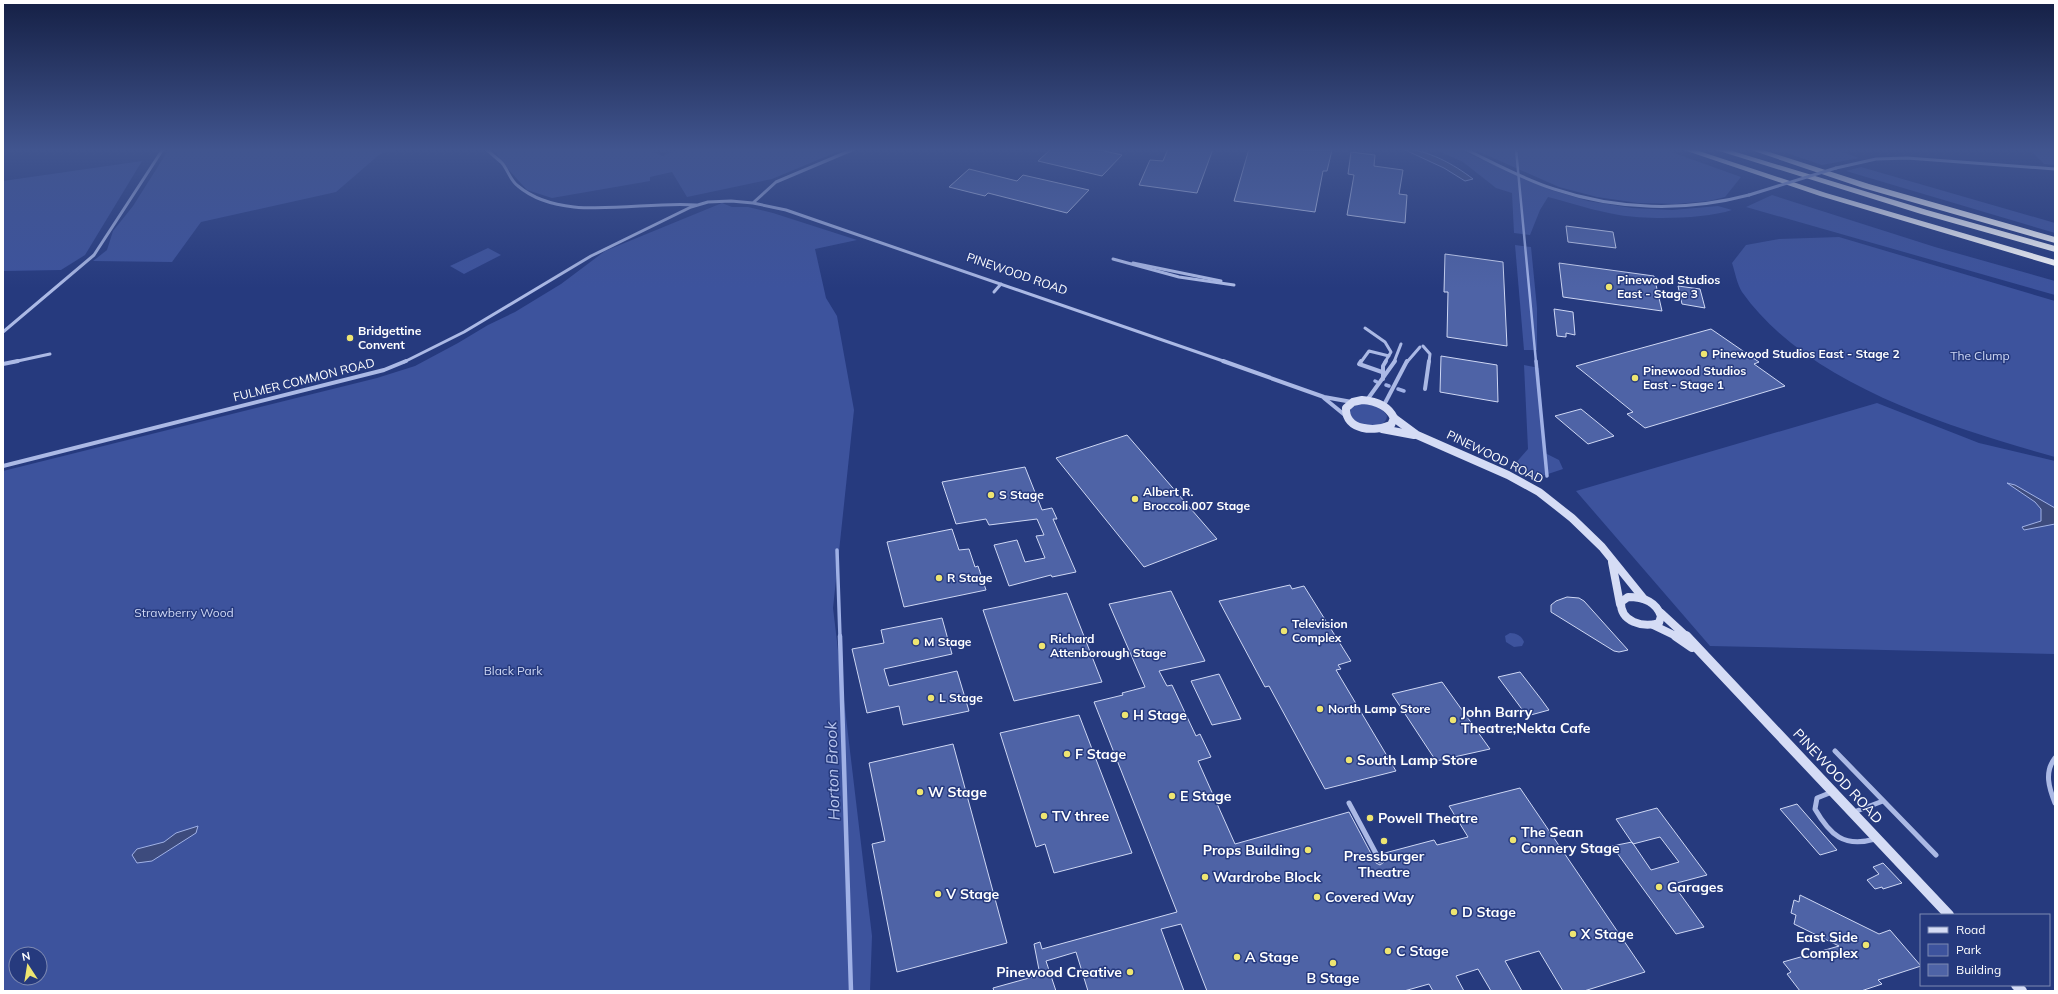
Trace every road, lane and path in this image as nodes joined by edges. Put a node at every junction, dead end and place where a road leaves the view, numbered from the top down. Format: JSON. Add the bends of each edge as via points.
{"nodes":[{"id":1,"x":133,"y":195,"type":"edge"},
{"id":2,"x":534,"y":195,"type":"edge"},
{"id":3,"x":761,"y":195,"type":"edge"},
{"id":4,"x":1577,"y":195,"type":"edge"},
{"id":5,"x":1748,"y":195,"type":"edge"},
{"id":6,"x":1826,"y":195,"type":"edge"},
{"id":7,"x":1869,"y":195,"type":"edge"},
{"id":8,"x":1881,"y":195,"type":"edge"},
{"id":9,"x":1899,"y":195,"type":"edge"},
{"id":10,"x":754,"y":202,"type":"junction"},
{"id":11,"x":696,"y":205,"type":"junction"},
{"id":12,"x":2055,"y":240,"type":"edge"},
{"id":13,"x":2055,"y":245,"type":"edge"},
{"id":14,"x":2055,"y":249,"type":"edge"},
{"id":15,"x":2055,"y":263,"type":"edge"},
{"id":16,"x":1001,"y":284,"type":"junction"},
{"id":17,"x":1234,"y":285,"type":"joint"},
{"id":18,"x":994,"y":292,"type":"dead end"},
{"id":19,"x":1365,"y":328,"type":"dead end"},
{"id":20,"x":3,"y":332,"type":"edge"},
{"id":21,"x":1401,"y":344,"type":"dead end"},
{"id":22,"x":50,"y":354,"type":"dead end"},
{"id":23,"x":1389,"y":356,"type":"junction"},
{"id":24,"x":3,"y":364,"type":"edge"},
{"id":25,"x":1382,"y":372,"type":"junction"},
{"id":26,"x":1384,"y":379,"type":"junction"},
{"id":27,"x":1425,"y":389,"type":"dead end"},
{"id":28,"x":1324,"y":397,"type":"junction"},
{"id":29,"x":1367,"y":400,"type":"junction"},
{"id":30,"x":1352,"y":402,"type":"junction"},
{"id":31,"x":1384,"y":405,"type":"junction"},
{"id":32,"x":1346,"y":416,"type":"junction"},
{"id":33,"x":1394,"y":418,"type":"junction"},
{"id":34,"x":1382,"y":429,"type":"junction"},
{"id":35,"x":1417,"y":435,"type":"junction"},
{"id":36,"x":3,"y":466,"type":"edge"},
{"id":37,"x":1611,"y":557,"type":"junction"},
{"id":38,"x":1644,"y":599,"type":"junction"},
{"id":39,"x":1620,"y":604,"type":"junction"},
{"id":40,"x":1661,"y":613,"type":"junction"},
{"id":41,"x":1653,"y":625,"type":"junction"},
{"id":42,"x":1705,"y":657,"type":"junction"},
{"id":43,"x":1835,"y":751,"type":"dead end"},
{"id":44,"x":2055,"y":758,"type":"edge"},
{"id":45,"x":1832,"y":792,"type":"junction"},
{"id":46,"x":1884,"y":801,"type":"junction"},
{"id":47,"x":1349,"y":803,"type":"dead end"},
{"id":48,"x":2055,"y":803,"type":"edge"},
{"id":49,"x":1851,"y":813,"type":"junction"},
{"id":50,"x":1876,"y":838,"type":"junction"},
{"id":51,"x":1936,"y":855,"type":"dead end"},
{"id":52,"x":1380,"y":861,"type":"dead end"},
{"id":53,"x":1948,"y":914,"type":"edge"}],
"edges":[{"from":1,"to":20,"type":"street","via":[[94,255]]},
{"from":2,"to":11,"type":"street","via":[[570,206],[612,209]]},
{"from":3,"to":10,"type":"street"},
{"from":4,"to":5,"type":"street","bridge":true,"via":[[1618,204],[1672,208],[1723,203]]},
{"from":6,"to":15,"type":"highway"},
{"from":7,"to":14,"type":"highway"},
{"from":8,"to":13,"type":"highway"},
{"from":9,"to":12,"type":"highway"},
{"from":10,"to":11,"type":"street","name":"PINEWOOD ROAD","via":[[729,200]]},
{"from":10,"to":16,"type":"street","name":"PINEWOOD ROAD","via":[[794,213]]},
{"from":11,"to":36,"type":"street","name":"FULMER COMMON ROAD","via":[[591,256],[471,328],[407,362],[384,370]]},
{"from":16,"to":18,"type":"street"},
{"from":16,"to":28,"type":"street","name":"PINEWOOD ROAD"},
{"from":17,"to":17,"type":"street","via":[[1179,277],[1113,259],[1174,270]]},
{"from":19,"to":23,"type":"street","via":[[1385,342],[1391,352]]},
{"from":21,"to":26,"type":"street","via":[[1399,353]]},
{"from":22,"to":24,"type":"street"},
{"from":23,"to":25,"type":"street"},
{"from":23,"to":25,"type":"street","via":[[1369,352],[1359,364]]},
{"from":25,"to":26,"type":"street"},
{"from":26,"to":29,"type":"street"},
{"from":27,"to":31,"type":"street","via":[[1430,354],[1422,346],[1407,362]]},
{"from":28,"to":30,"type":"street","name":"PINEWOOD ROAD"},
{"from":28,"to":32,"type":"street","name":"PINEWOOD ROAD"},
{"from":29,"to":30,"type":"street"},
{"from":29,"to":31,"type":"street"},
{"from":30,"to":32,"type":"street","via":[[1346,408]]},
{"from":31,"to":33,"type":"street"},
{"from":32,"to":34,"type":"street","via":[[1362,428]]},
{"from":33,"to":34,"type":"street","via":[[1391,425]]},
{"from":33,"to":35,"type":"street","name":"PINEWOOD ROAD"},
{"from":34,"to":35,"type":"street","name":"PINEWOOD ROAD"},
{"from":35,"to":37,"type":"street","name":"PINEWOOD ROAD","via":[[1508,475],[1539,492],[1572,518]]},
{"from":37,"to":38,"type":"street","name":"PINEWOOD ROAD"},
{"from":37,"to":39,"type":"street"},
{"from":38,"to":39,"type":"street","via":[[1628,597]]},
{"from":38,"to":40,"type":"street"},
{"from":39,"to":41,"type":"street","via":[[1622,612],[1630,620],[1642,625]]},
{"from":40,"to":41,"type":"street","via":[[1660,621]]},
{"from":40,"to":42,"type":"street","name":"PINEWOOD ROAD"},
{"from":41,"to":42,"type":"street","name":"PINEWOOD ROAD","via":[[1679,638]]},
{"from":42,"to":45,"type":"street","name":"PINEWOOD ROAD"},
{"from":43,"to":46,"type":"street"},
{"from":44,"to":48,"type":"street","via":[[2052,761],[2049,786]]},
{"from":45,"to":49,"type":"street","name":"PINEWOOD ROAD"},
{"from":45,"to":50,"type":"street","via":[[1817,798],[1814,809],[1832,834],[1857,843]]},
{"from":46,"to":49,"type":"street"},
{"from":46,"to":51,"type":"street"},
{"from":47,"to":52,"type":"street"},
{"from":49,"to":50,"type":"street","name":"PINEWOOD ROAD"},
{"from":50,"to":53,"type":"street","name":"PINEWOOD ROAD"}]}
